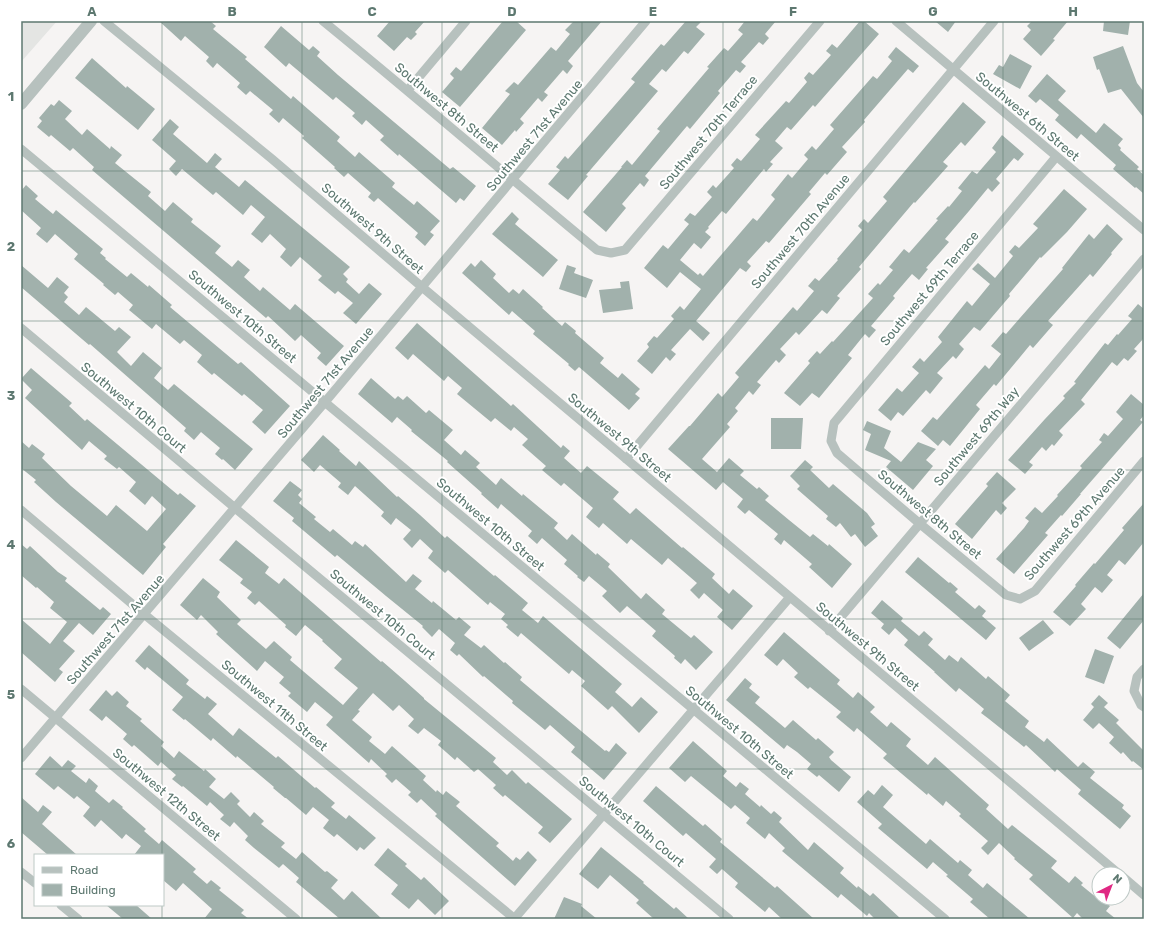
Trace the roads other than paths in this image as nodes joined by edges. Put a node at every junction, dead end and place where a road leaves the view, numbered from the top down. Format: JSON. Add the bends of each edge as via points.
{"nodes":[{"id":1,"x":91,"y":21,"type":"edge"},
{"id":2,"x":104,"y":21,"type":"edge"},
{"id":3,"x":324,"y":21,"type":"edge"},
{"id":4,"x":466,"y":21,"type":"edge"},
{"id":5,"x":646,"y":21,"type":"edge"},
{"id":6,"x":820,"y":21,"type":"edge"},
{"id":7,"x":896,"y":21,"type":"edge"},
{"id":8,"x":994,"y":21,"type":"edge"},
{"id":9,"x":953,"y":69,"type":"junction"},
{"id":10,"x":408,"y":90,"type":"junction"},
{"id":11,"x":21,"y":104,"type":"edge"},
{"id":12,"x":21,"y":149,"type":"edge"},
{"id":13,"x":1056,"y":157,"type":"junction"},
{"id":14,"x":512,"y":180,"type":"junction"},
{"id":15,"x":1144,"y":230,"type":"edge"},
{"id":16,"x":611,"y":253,"type":"joint"},
{"id":17,"x":1144,"y":259,"type":"edge"},
{"id":18,"x":422,"y":287,"type":"junction"},
{"id":19,"x":21,"y":328,"type":"edge"},
{"id":20,"x":325,"y":402,"type":"junction"},
{"id":21,"x":830,"y":441,"type":"joint"},
{"id":22,"x":626,"y":458,"type":"junction"},
{"id":23,"x":1144,"y":461,"type":"edge"},
{"id":24,"x":235,"y":508,"type":"junction"},
{"id":25,"x":21,"y":510,"type":"edge"},
{"id":26,"x":919,"y":523,"type":"junction"},
{"id":27,"x":790,"y":597,"type":"junction"},
{"id":28,"x":1020,"y":599,"type":"joint"},
{"id":29,"x":144,"y":614,"type":"junction"},
{"id":30,"x":829,"y":630,"type":"junction"},
{"id":31,"x":1144,"y":669,"type":"edge"},
{"id":32,"x":21,"y":689,"type":"edge"},
{"id":33,"x":1144,"y":707,"type":"edge"},
{"id":34,"x":692,"y":709,"type":"junction"},
{"id":35,"x":56,"y":718,"type":"junction"},
{"id":36,"x":21,"y":758,"type":"edge"},
{"id":37,"x":604,"y":815,"type":"junction"},
{"id":38,"x":1109,"y":866,"type":"edge"},
{"id":39,"x":21,"y":872,"type":"edge"},
{"id":40,"x":34,"y":882,"type":"edge"},
{"id":41,"x":1131,"y":884,"type":"edge"},
{"id":42,"x":1144,"y":895,"type":"edge"},
{"id":43,"x":62,"y":906,"type":"edge"},
{"id":44,"x":78,"y":919,"type":"edge"},
{"id":45,"x":296,"y":919,"type":"edge"},
{"id":46,"x":514,"y":919,"type":"edge"},
{"id":47,"x":729,"y":919,"type":"edge"},
{"id":48,"x":945,"y":919,"type":"edge"}],
"edges":[{"from":1,"to":11,"type":"street"},
{"from":2,"to":18,"type":"street","name":"Southwest 9th Street"},
{"from":3,"to":10,"type":"street","name":"Southwest 8th Street"},
{"from":4,"to":10,"type":"street"},
{"from":5,"to":14,"type":"street","name":"Southwest 71st Avenue"},
{"from":6,"to":16,"type":"street","name":"Southwest 70th Terrace","via":[[625,250]]},
{"from":7,"to":9,"type":"street","name":"Southwest 6th Street"},
{"from":8,"to":9,"type":"street","name":"Southwest 70th Avenue"},
{"from":9,"to":13,"type":"street","name":"Southwest 6th Street"},
{"from":9,"to":22,"type":"street","name":"Southwest 70th Avenue"},
{"from":10,"to":14,"type":"street","name":"Southwest 8th Street"},
{"from":12,"to":20,"type":"street","name":"Southwest 10th Street"},
{"from":13,"to":15,"type":"street","name":"Southwest 6th Street"},
{"from":13,"to":21,"type":"street","name":"Southwest 69th Terrace","via":[[834,423]]},
{"from":14,"to":16,"type":"street","name":"Southwest 8th Street","via":[[597,250]]},
{"from":14,"to":18,"type":"street","name":"Southwest 71st Avenue"},
{"from":17,"to":26,"type":"street","name":"Southwest 69th Way"},
{"from":18,"to":20,"type":"street","name":"Southwest 71st Avenue"},
{"from":18,"to":22,"type":"street","name":"Southwest 9th Street"},
{"from":19,"to":24,"type":"street","name":"Southwest 10th Court"},
{"from":20,"to":24,"type":"street","name":"Southwest 71st Avenue"},
{"from":20,"to":34,"type":"street","name":"Southwest 10th Street"},
{"from":21,"to":26,"type":"street","name":"Southwest 8th Street","via":[[837,453]]},
{"from":22,"to":27,"type":"street","name":"Southwest 9th Street"},
{"from":23,"to":28,"type":"street","name":"Southwest 69th Avenue","via":[[1035,591]]},
{"from":24,"to":29,"type":"street","name":"Southwest 71st Avenue"},
{"from":24,"to":37,"type":"street","name":"Southwest 10th Court"},
{"from":25,"to":29,"type":"street","name":"Southwest 11th Street"},
{"from":26,"to":28,"type":"street","name":"Southwest 8th Street","via":[[1006,595]]},
{"from":26,"to":30,"type":"street","name":"Southwest 69th Way"},
{"from":27,"to":30,"type":"street","name":"Southwest 9th Street"},
{"from":27,"to":34,"type":"street"},
{"from":29,"to":35,"type":"street","name":"Southwest 71st Avenue"},
{"from":29,"to":46,"type":"street","name":"Southwest 11th Street"},
{"from":30,"to":38,"type":"street","name":"Southwest 9th Street"},
{"from":31,"to":33,"type":"street","via":[[1137,677],[1134,691]]},
{"from":32,"to":35,"type":"street","name":"Southwest 12th Street"},
{"from":34,"to":37,"type":"street"},
{"from":34,"to":48,"type":"street","name":"Southwest 10th Street"},
{"from":35,"to":36,"type":"street","name":"Southwest 71st Avenue"},
{"from":35,"to":45,"type":"street","name":"Southwest 12th Street"},
{"from":37,"to":46,"type":"street"},
{"from":37,"to":47,"type":"street","name":"Southwest 10th Court"},
{"from":39,"to":40,"type":"street"},
{"from":41,"to":42,"type":"street"},
{"from":43,"to":44,"type":"street"}]}
